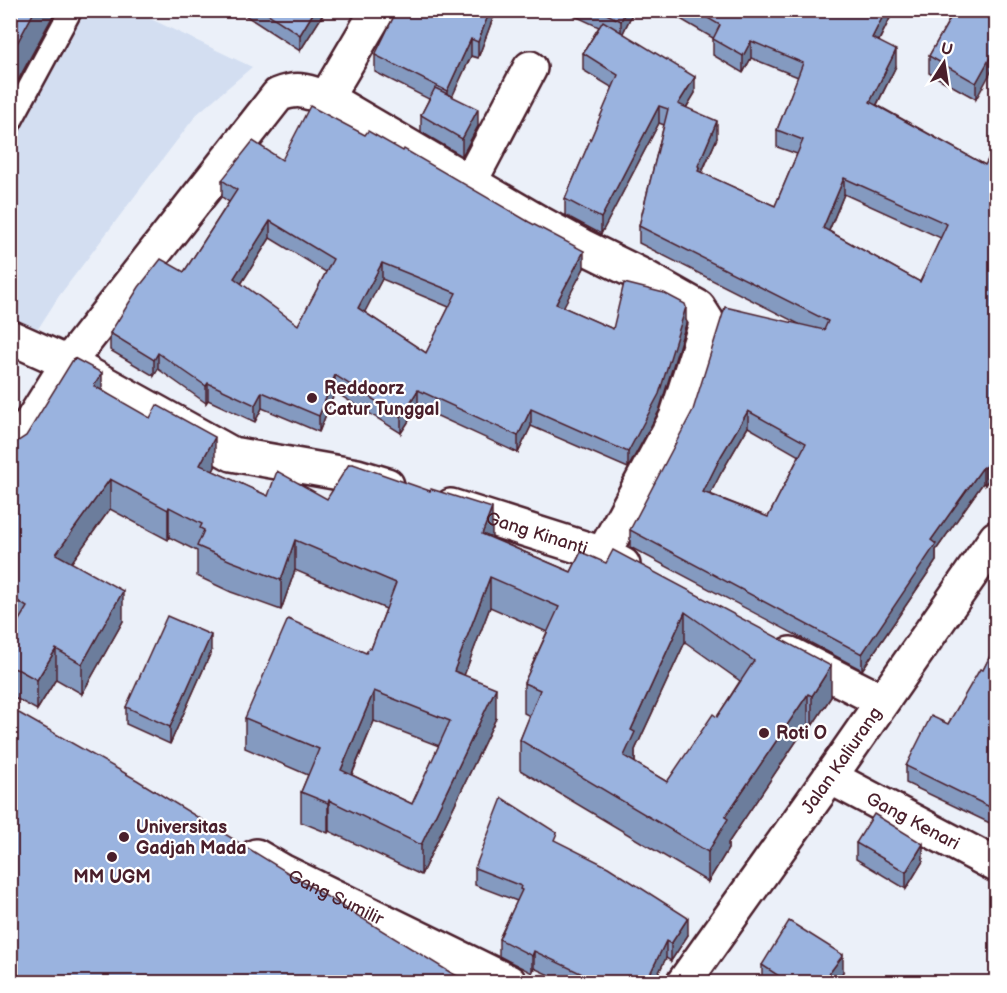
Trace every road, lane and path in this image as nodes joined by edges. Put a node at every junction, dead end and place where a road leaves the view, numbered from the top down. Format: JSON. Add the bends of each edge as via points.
{"nodes":[{"id":1,"x":70,"y":10,"type":"edge"},
{"id":2,"x":378,"y":10,"type":"edge"},
{"id":3,"x":530,"y":68,"type":"dead end"},
{"id":4,"x":326,"y":98,"type":"junction"},
{"id":5,"x":10,"y":123,"type":"edge"},
{"id":6,"x":470,"y":182,"type":"junction"},
{"id":7,"x":10,"y":337,"type":"edge"},
{"id":8,"x":68,"y":363,"type":"junction"},
{"id":9,"x":10,"y":456,"type":"edge"},
{"id":10,"x":996,"y":538,"type":"edge"},
{"id":11,"x":603,"y":554,"type":"junction"},
{"id":12,"x":654,"y":581,"type":"edge"},
{"id":13,"x":765,"y":641,"type":"edge"},
{"id":14,"x":882,"y":701,"type":"junction"},
{"id":15,"x":830,"y":777,"type":"junction"},
{"id":16,"x":232,"y":842,"type":"edge"},
{"id":17,"x":996,"y":865,"type":"edge"},
{"id":18,"x":509,"y":982,"type":"edge"},
{"id":19,"x":684,"y":982,"type":"edge"}],
"edges":[{"from":1,"to":5,"type":"lane"},
{"from":2,"to":4,"type":"street"},
{"from":3,"to":6,"type":"street"},
{"from":4,"to":6,"type":"street"},
{"from":4,"to":8,"type":"street","via":[[292,89],[278,95]]},
{"from":6,"to":11,"type":"street","via":[[698,307],[707,321],[676,418]]},
{"from":7,"to":8,"type":"street","name":"Gang Kinanti"},
{"from":8,"to":9,"type":"street"},
{"from":8,"to":11,"type":"street","name":"Gang Kinanti","via":[[232,454],[357,476]]},
{"from":10,"to":14,"type":"street","name":"Jalan Kaliurang"},
{"from":11,"to":12,"type":"street","name":"Gang Kinanti"},
{"from":13,"to":14,"type":"street"},
{"from":14,"to":15,"type":"street","name":"Jalan Kaliurang"},
{"from":15,"to":17,"type":"street","name":"Gang Kenari"},
{"from":15,"to":19,"type":"street","name":"Jalan Kaliurang"},
{"from":16,"to":18,"type":"street","name":"Gang Sumilir","via":[[282,871]]}]}
